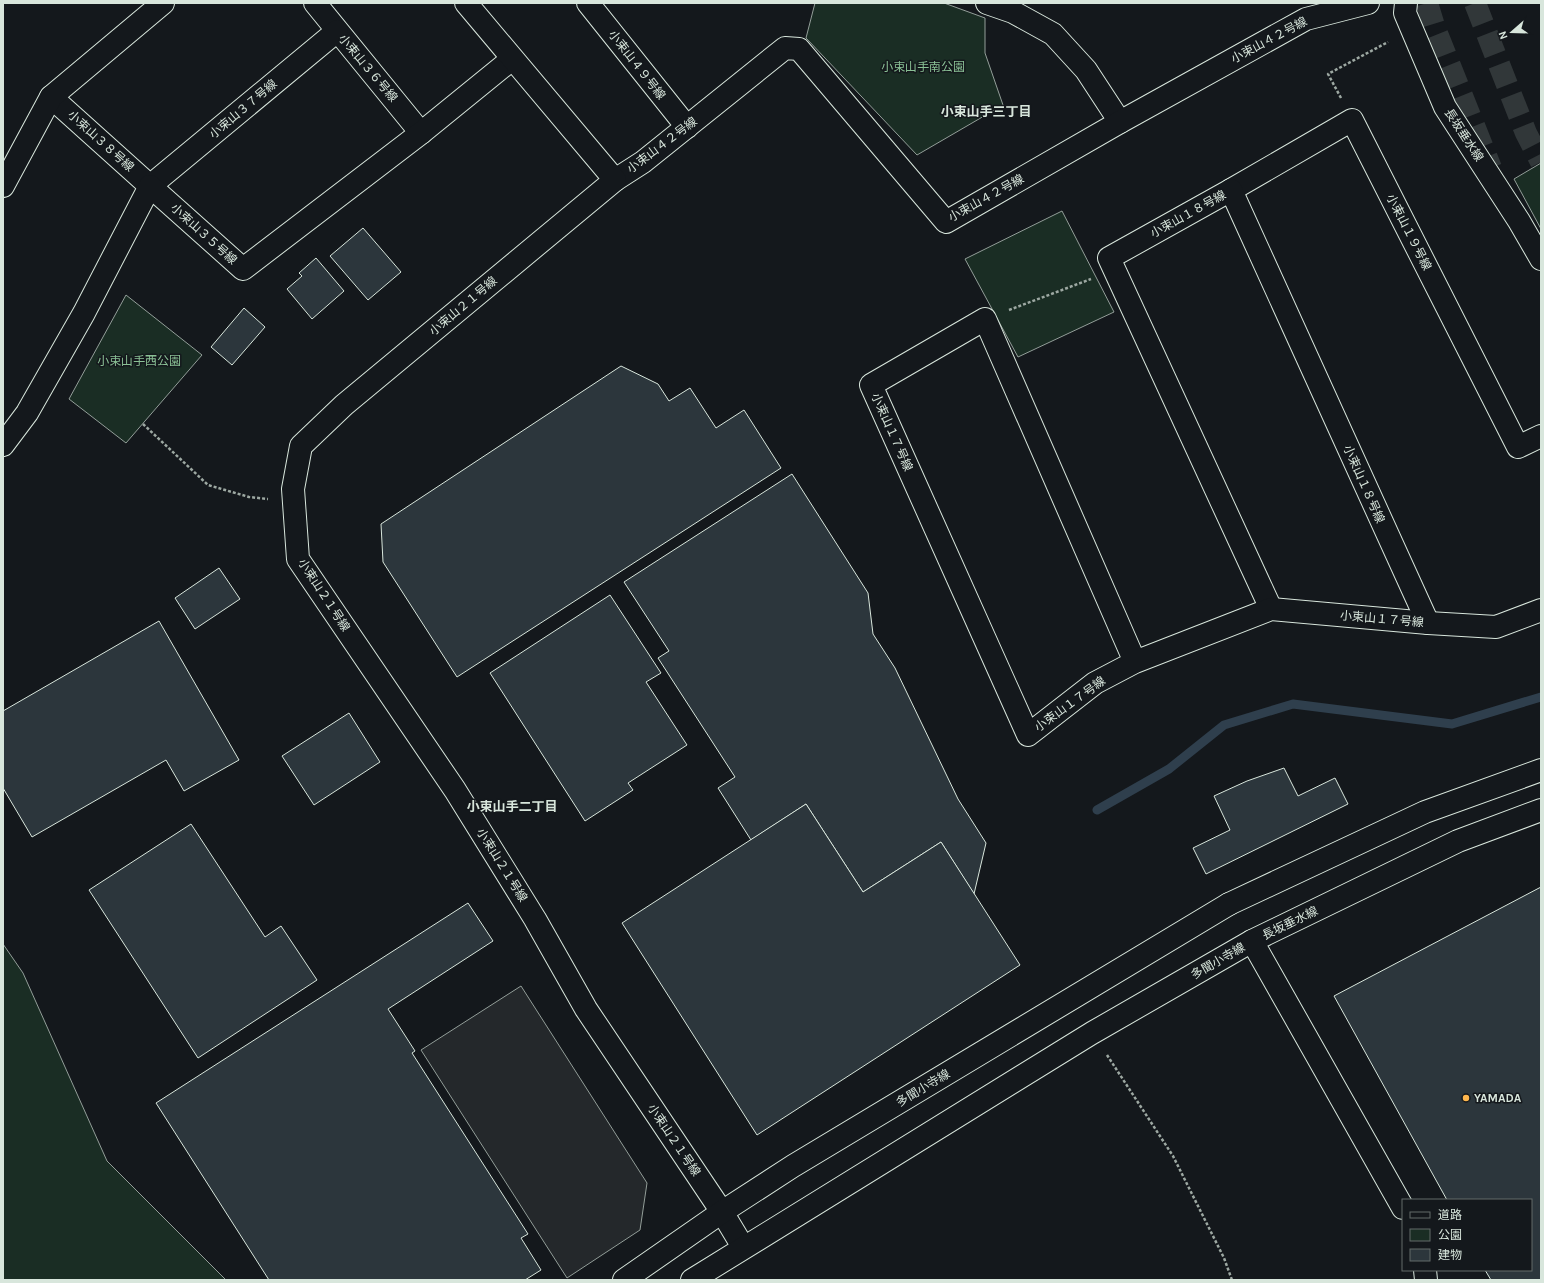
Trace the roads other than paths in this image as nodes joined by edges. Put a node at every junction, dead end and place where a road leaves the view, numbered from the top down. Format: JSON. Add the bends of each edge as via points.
{"nodes":[{"id":1,"x":163,"y":3,"type":"edge"},
{"id":2,"x":315,"y":3,"type":"edge"},
{"id":3,"x":466,"y":3,"type":"edge"},
{"id":4,"x":588,"y":3,"type":"edge"},
{"id":5,"x":987,"y":3,"type":"edge"},
{"id":6,"x":1368,"y":3,"type":"edge"},
{"id":7,"x":1406,"y":3,"type":"edge"},
{"id":8,"x":1305,"y":11,"type":"edge"},
{"id":9,"x":337,"y":31,"type":"junction"},
{"id":10,"x":512,"y":59,"type":"junction"},
{"id":11,"x":52,"y":97,"type":"junction"},
{"id":12,"x":1120,"y":122,"type":"junction"},
{"id":13,"x":687,"y":127,"type":"junction"},
{"id":14,"x":422,"y":133,"type":"junction"},
{"id":15,"x":615,"y":180,"type":"junction"},
{"id":16,"x":3,"y":186,"type":"edge"},
{"id":17,"x":150,"y":186,"type":"junction"},
{"id":18,"x":1231,"y":190,"type":"junction"},
{"id":19,"x":1541,"y":259,"type":"edge"},
{"id":20,"x":1541,"y":436,"type":"edge"},
{"id":21,"x":3,"y":445,"type":"edge"},
{"id":22,"x":1271,"y":609,"type":"junction"},
{"id":23,"x":1541,"y":610,"type":"edge"},
{"id":24,"x":1428,"y":623,"type":"junction"},
{"id":25,"x":1135,"y":662,"type":"junction"},
{"id":26,"x":1541,"y":770,"type":"edge"},
{"id":27,"x":1541,"y":810,"type":"edge"},
{"id":28,"x":1252,"y":941,"type":"junction"},
{"id":29,"x":1402,"y":1206,"type":"edge"},
{"id":30,"x":722,"y":1212,"type":"junction"},
{"id":31,"x":743,"y":1247,"type":"junction"},
{"id":32,"x":624,"y":1280,"type":"edge"},
{"id":33,"x":692,"y":1280,"type":"edge"}],
"edges":[{"from":1,"to":11,"type":"street"},
{"from":2,"to":9,"type":"street","name":"小束山３６号線"},
{"from":3,"to":10,"type":"street"},
{"from":4,"to":13,"type":"street","name":"小束山４９号線"},
{"from":5,"to":12,"type":"street","via":[[1013,12],[1053,34],[1086,70]]},
{"from":6,"to":8,"type":"street","name":"小束山４２号線"},
{"from":7,"to":19,"type":"street","name":"長坂垂水線","via":[[1406,13],[1412,30],[1445,107]]},
{"from":8,"to":12,"type":"street","name":"小束山４２号線"},
{"from":9,"to":14,"type":"street","name":"小束山３６号線"},
{"from":9,"to":17,"type":"street","name":"小束山３７号線"},
{"from":10,"to":14,"type":"street","name":"小束山３５号線"},
{"from":10,"to":15,"type":"street"},
{"from":11,"to":16,"type":"street"},
{"from":11,"to":17,"type":"street","name":"小束山３８号線"},
{"from":12,"to":13,"type":"street","name":"小束山４２号線","via":[[946,222],[799,49],[785,48]]},
{"from":13,"to":15,"type":"street","name":"小束山４２号線","via":[[643,162]]},
{"from":14,"to":17,"type":"street","name":"小束山３５号線","via":[[243,269]]},
{"from":15,"to":30,"type":"street","name":"小束山２１号線","via":[[344,405],[301,446],[293,489],[298,559],[455,790],[535,919],[586,1008]]},
{"from":17,"to":21,"type":"street","via":[[46,380],[27,413]]},
{"from":18,"to":20,"type":"street","name":"小束山１９号線","via":[[1352,120],[1518,447]]},
{"from":18,"to":22,"type":"street","name":"小束山１８号線","via":[[1109,258]]},
{"from":18,"to":24,"type":"street","name":"小束山１８号線"},
{"from":22,"to":24,"type":"street","name":"小束山１７号線"},
{"from":22,"to":25,"type":"street","name":"小束山１７号線"},
{"from":23,"to":24,"type":"street","name":"小束山１７号線","via":[[1496,627]]},
{"from":25,"to":25,"type":"street","name":"小束山１７号線","via":[[1095,684],[1028,735],[871,385],[985,319]]},
{"from":26,"to":30,"type":"street","name":"多聞小寺線","via":[[1424,812],[1229,904],[793,1166]]},
{"from":27,"to":28,"type":"street","name":"長坂垂水線","via":[[1458,841]]},
{"from":28,"to":29,"type":"street","name":"長坂垂水線"},
{"from":28,"to":31,"type":"street","name":"多聞小寺線","via":[[1092,1033]]},
{"from":30,"to":31,"type":"street","name":"小束山２１号線"},
{"from":30,"to":32,"type":"street","name":"多聞小寺線"},
{"from":31,"to":33,"type":"street","name":"多聞小寺線"}]}
